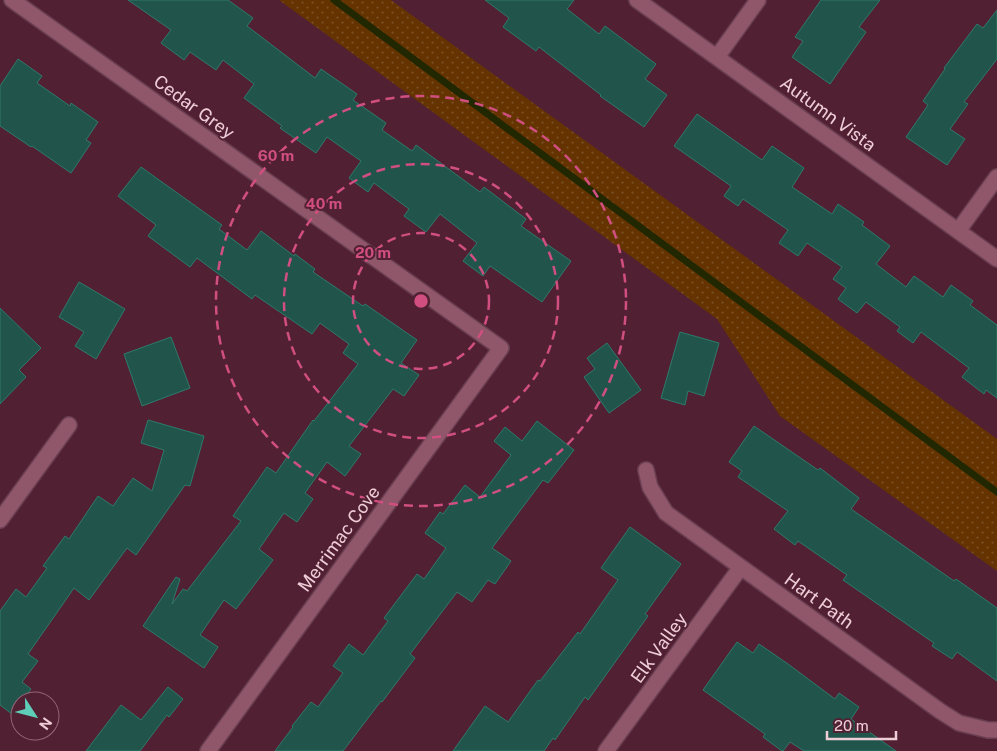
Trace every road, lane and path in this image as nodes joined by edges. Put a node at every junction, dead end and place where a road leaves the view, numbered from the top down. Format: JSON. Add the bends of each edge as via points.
{"nodes":[{"id":1,"x":12,"y":0,"type":"edge"},
{"id":2,"x":637,"y":0,"type":"edge"},
{"id":3,"x":758,"y":0,"type":"edge"},
{"id":4,"x":717,"y":57,"type":"junction"},
{"id":5,"x":997,"y":177,"type":"edge"},
{"id":6,"x":958,"y":231,"type":"junction"},
{"id":7,"x":997,"y":259,"type":"edge"},
{"id":8,"x":501,"y":348,"type":"joint"},
{"id":9,"x":69,"y":425,"type":"dead end"},
{"id":10,"x":646,"y":470,"type":"dead end"},
{"id":11,"x":0,"y":520,"type":"edge"},
{"id":12,"x":741,"y":567,"type":"junction"},
{"id":13,"x":997,"y":730,"type":"edge"},
{"id":14,"x":208,"y":751,"type":"edge"},
{"id":15,"x":606,"y":751,"type":"edge"}],
"edges":[{"from":1,"to":8,"type":"street","name":"Cedar Grey"},
{"from":2,"to":4,"type":"street","name":"Autumn Vista"},
{"from":3,"to":4,"type":"street"},
{"from":4,"to":6,"type":"street","name":"Autumn Vista"},
{"from":5,"to":6,"type":"street"},
{"from":6,"to":7,"type":"street","name":"Autumn Vista"},
{"from":8,"to":14,"type":"street","name":"Merrimac Cove"},
{"from":9,"to":11,"type":"street"},
{"from":10,"to":12,"type":"street","name":"Hart Path","via":[[650,487],[666,513]]},
{"from":12,"to":13,"type":"street","name":"Hart Path","via":[[940,711],[959,723]]},
{"from":12,"to":15,"type":"street","name":"Elk Valley"}]}
